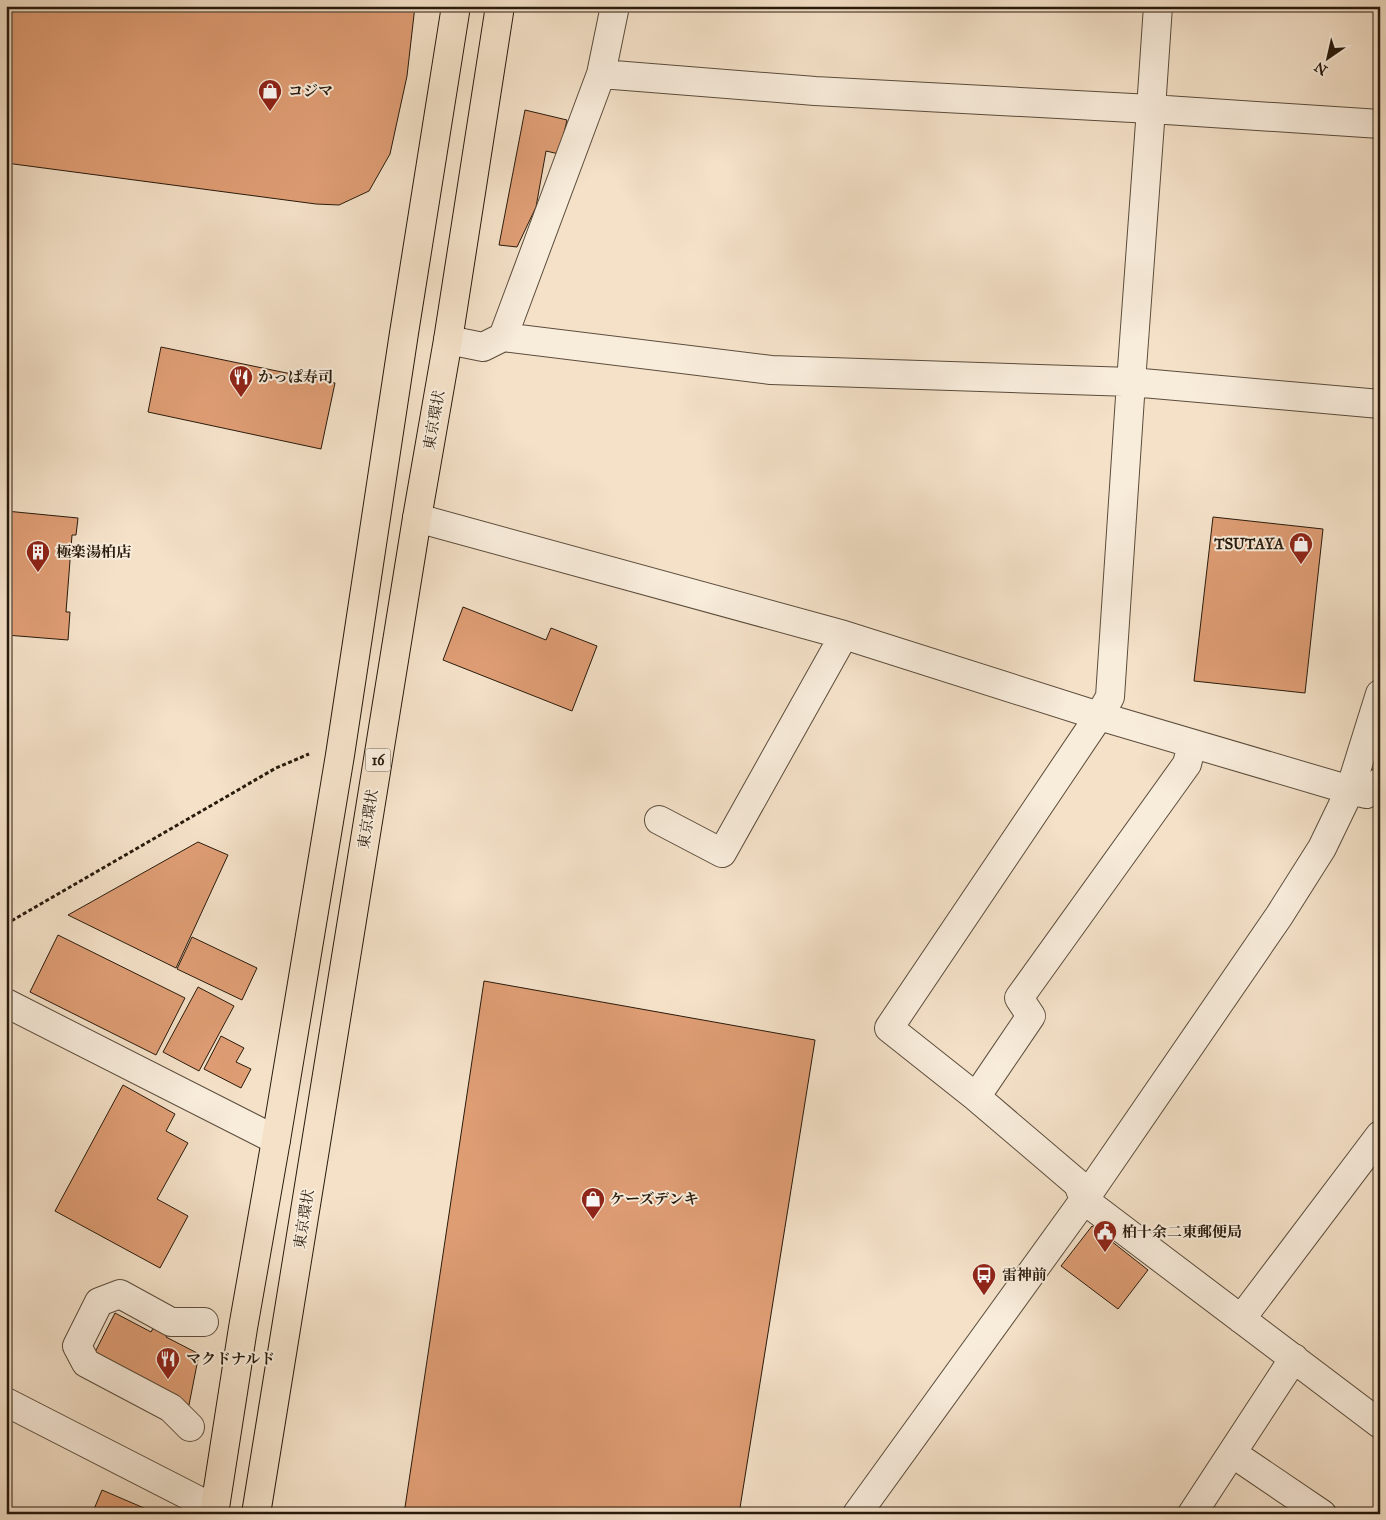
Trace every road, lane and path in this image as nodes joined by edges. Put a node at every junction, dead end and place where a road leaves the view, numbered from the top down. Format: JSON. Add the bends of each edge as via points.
{"nodes":[{"id":1,"x":456,"y":6,"type":"edge"},
{"id":2,"x":500,"y":6,"type":"edge"},
{"id":3,"x":615,"y":6,"type":"edge"},
{"id":4,"x":1158,"y":6,"type":"edge"},
{"id":5,"x":600,"y":74,"type":"junction"},
{"id":6,"x":1151,"y":109,"type":"junction"},
{"id":7,"x":1380,"y":124,"type":"edge"},
{"id":8,"x":503,"y":337,"type":"junction"},
{"id":9,"x":448,"y":340,"type":"junction"},
{"id":10,"x":1131,"y":382,"type":"junction"},
{"id":11,"x":1380,"y":404,"type":"edge"},
{"id":12,"x":417,"y":518,"type":"junction"},
{"id":13,"x":844,"y":635,"type":"junction"},
{"id":14,"x":1380,"y":694,"type":"edge"},
{"id":15,"x":1099,"y":716,"type":"junction"},
{"id":16,"x":1192,"y":744,"type":"junction"},
{"id":17,"x":340,"y":755,"type":"junction"},
{"id":18,"x":1369,"y":794,"type":"edge"},
{"id":19,"x":659,"y":820,"type":"dead end"},
{"id":20,"x":6,"y":924,"type":"edge"},
{"id":21,"x":6,"y":1003,"type":"edge"},
{"id":22,"x":976,"y":1097,"type":"junction"},
{"id":23,"x":1380,"y":1135,"type":"edge"},
{"id":24,"x":276,"y":1140,"type":"junction"},
{"id":25,"x":1084,"y":1200,"type":"junction"},
{"id":26,"x":1241,"y":1319,"type":"junction"},
{"id":27,"x":204,"y":1322,"type":"dead end"},
{"id":28,"x":1294,"y":1358,"type":"junction"},
{"id":29,"x":6,"y":1402,"type":"edge"},
{"id":30,"x":1380,"y":1424,"type":"edge"},
{"id":31,"x":190,"y":1427,"type":"dead end"},
{"id":32,"x":1232,"y":1453,"type":"junction"},
{"id":33,"x":214,"y":1512,"type":"edge"},
{"id":34,"x":256,"y":1514,"type":"edge"},
{"id":35,"x":858,"y":1514,"type":"edge"},
{"id":36,"x":1192,"y":1514,"type":"edge"},
{"id":37,"x":1322,"y":1514,"type":"edge"}],
"edges":[{"from":1,"to":17,"type":"highway"},
{"from":2,"to":9,"type":"highway","name":"東京環状","number":"16"},
{"from":3,"to":5,"type":"street"},
{"from":4,"to":6,"type":"street"},
{"from":5,"to":6,"type":"street","via":[[815,91]]},
{"from":5,"to":8,"type":"street"},
{"from":6,"to":7,"type":"street"},
{"from":6,"to":10,"type":"street"},
{"from":8,"to":9,"type":"street","via":[[483,347]]},
{"from":8,"to":10,"type":"street","via":[[771,370]]},
{"from":9,"to":12,"type":"highway","name":"東京環状","number":"16"},
{"from":10,"to":11,"type":"street"},
{"from":10,"to":15,"type":"street","via":[[1110,697]]},
{"from":12,"to":13,"type":"street"},
{"from":12,"to":34,"type":"highway","name":"東京環状","number":"16"},
{"from":13,"to":15,"type":"street"},
{"from":13,"to":19,"type":"street","via":[[722,853]]},
{"from":14,"to":18,"type":"street"},
{"from":15,"to":16,"type":"street"},
{"from":15,"to":22,"type":"street","via":[[889,1028]]},
{"from":16,"to":18,"type":"street"},
{"from":16,"to":22,"type":"street","via":[[1187,764],[1019,998],[1031,1016]]},
{"from":17,"to":20,"type":"path","via":[[308,754],[276,768]]},
{"from":17,"to":24,"type":"highway"},
{"from":18,"to":25,"type":"street","via":[[1322,848]]},
{"from":21,"to":24,"type":"street"},
{"from":22,"to":25,"type":"street","via":[[1078,1184]]},
{"from":23,"to":26,"type":"street"},
{"from":24,"to":33,"type":"highway"},
{"from":25,"to":26,"type":"street"},
{"from":25,"to":35,"type":"street"},
{"from":26,"to":28,"type":"street"},
{"from":27,"to":31,"type":"street","via":[[171,1322],[120,1294],[100,1302],[77,1346],[86,1363],[171,1408]]},
{"from":28,"to":30,"type":"street"},
{"from":28,"to":32,"type":"street"},
{"from":29,"to":33,"type":"street"},
{"from":32,"to":36,"type":"street"},
{"from":32,"to":37,"type":"street"}]}
